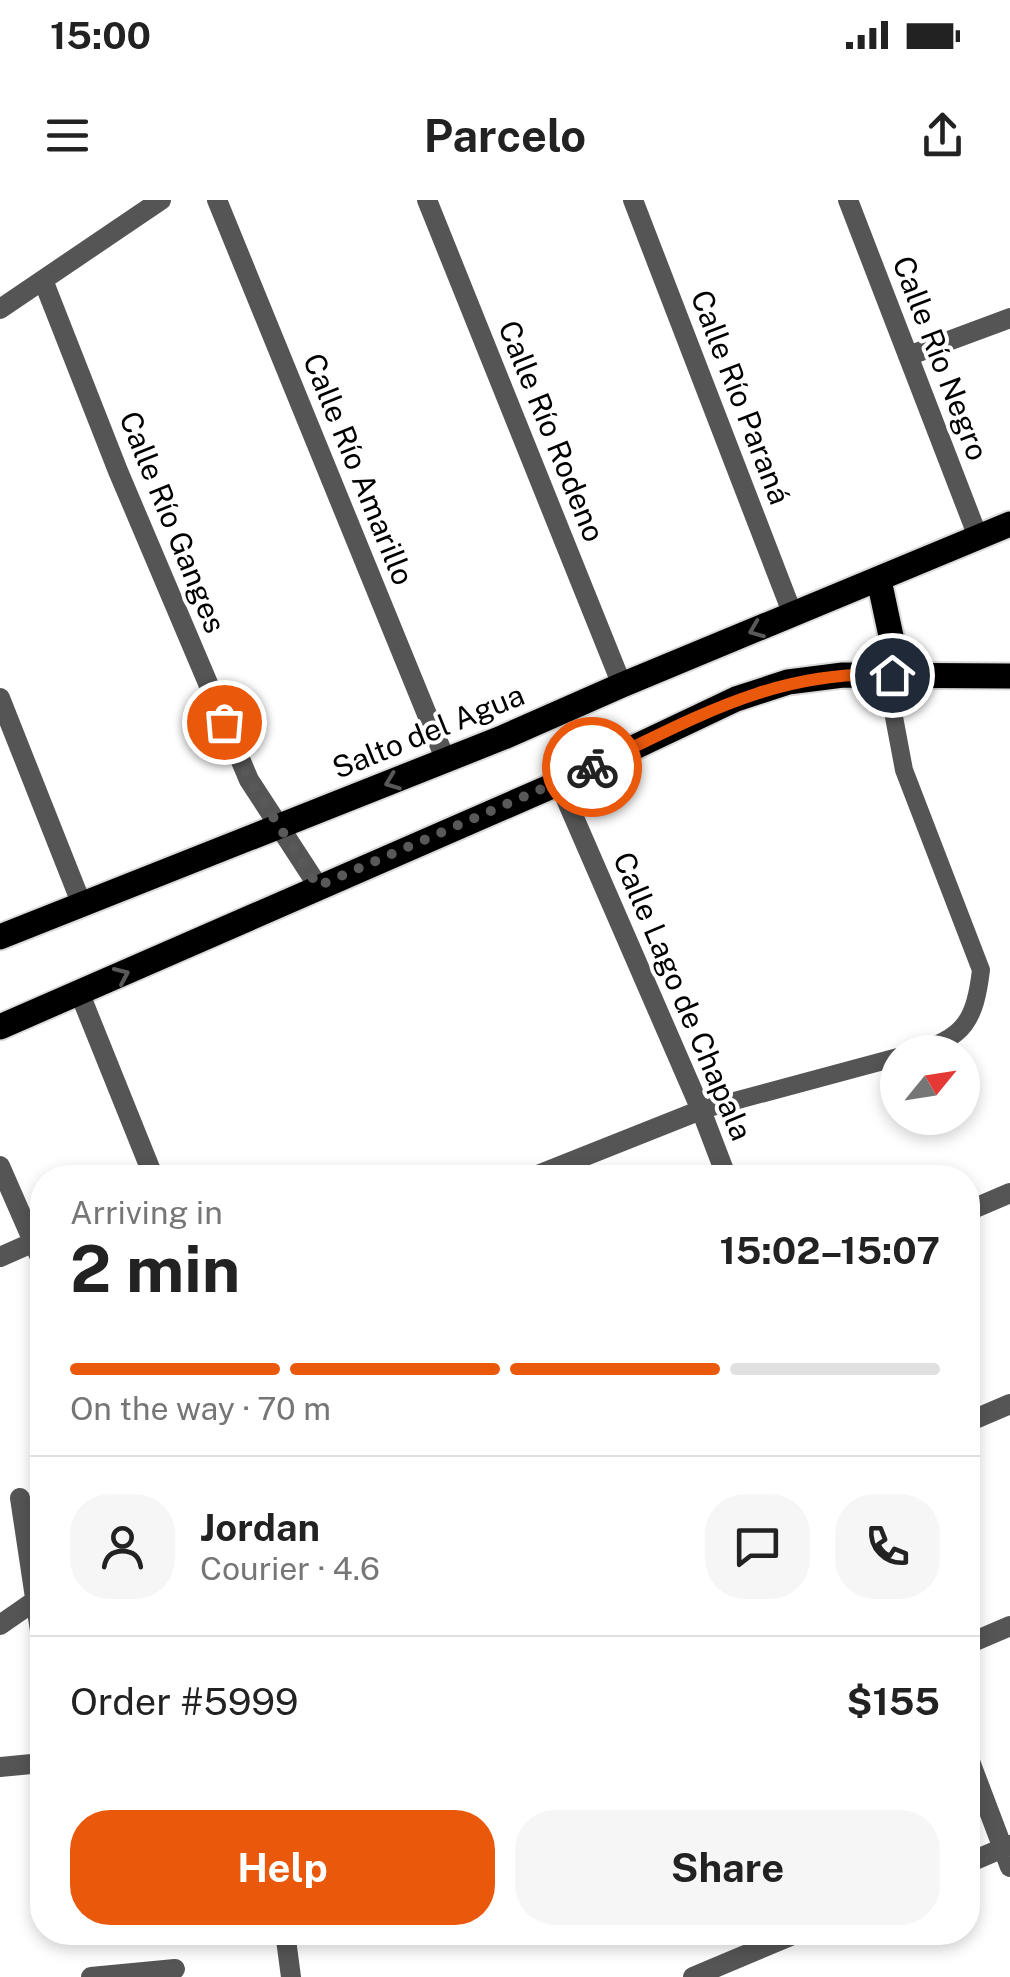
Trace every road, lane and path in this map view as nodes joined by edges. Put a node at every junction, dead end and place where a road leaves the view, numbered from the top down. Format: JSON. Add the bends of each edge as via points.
{"nodes":[{"id":1,"x":162,"y":200,"type":"edge"},
{"id":2,"x":218,"y":200,"type":"edge"},
{"id":3,"x":427,"y":200,"type":"edge"},
{"id":4,"x":633,"y":200,"type":"edge"},
{"id":5,"x":848,"y":200,"type":"edge"},
{"id":6,"x":42,"y":280,"type":"junction"},
{"id":7,"x":0,"y":309,"type":"edge"},
{"id":8,"x":1010,"y":318,"type":"edge"},
{"id":9,"x":908,"y":356,"type":"junction"},
{"id":10,"x":1010,"y":524,"type":"edge"},
{"id":11,"x":978,"y":537,"type":"junction"},
{"id":12,"x":879,"y":580,"type":"junction"},
{"id":13,"x":793,"y":615,"type":"junction"},
{"id":14,"x":892,"y":675,"type":"junction"},
{"id":15,"x":1010,"y":676,"type":"edge"},
{"id":16,"x":622,"y":685,"type":"junction"},
{"id":17,"x":0,"y":698,"type":"edge"},
{"id":18,"x":446,"y":761,"type":"junction"},
{"id":19,"x":560,"y":782,"type":"junction"},
{"id":20,"x":277,"y":827,"type":"junction"},
{"id":21,"x":318,"y":886,"type":"junction"},
{"id":22,"x":82,"y":905,"type":"junction"},
{"id":23,"x":0,"y":937,"type":"edge"},
{"id":24,"x":80,"y":994,"type":"junction"},
{"id":25,"x":0,"y":1027,"type":"edge"},
{"id":26,"x":957,"y":1035,"type":"edge"},
{"id":27,"x":880,"y":1062,"type":"edge"},
{"id":28,"x":702,"y":1110,"type":"junction"},
{"id":29,"x":149,"y":1165,"type":"edge"},
{"id":30,"x":563,"y":1165,"type":"edge"},
{"id":31,"x":722,"y":1165,"type":"edge"},
{"id":32,"x":0,"y":1166,"type":"edge"},
{"id":33,"x":1010,"y":1193,"type":"edge"},
{"id":34,"x":980,"y":1205,"type":"edge"},
{"id":35,"x":30,"y":1234,"type":"edge"},
{"id":36,"x":30,"y":1253,"type":"edge"},
{"id":37,"x":0,"y":1257,"type":"edge"},
{"id":38,"x":1010,"y":1404,"type":"edge"},
{"id":39,"x":980,"y":1417,"type":"edge"},
{"id":40,"x":20,"y":1498,"type":"dead end"},
{"id":41,"x":30,"y":1562,"type":"edge"},
{"id":42,"x":30,"y":1604,"type":"edge"},
{"id":43,"x":0,"y":1625,"type":"edge"},
{"id":44,"x":1010,"y":1626,"type":"edge"},
{"id":45,"x":980,"y":1639,"type":"edge"},
{"id":46,"x":30,"y":1764,"type":"edge"},
{"id":47,"x":0,"y":1767,"type":"edge"},
{"id":48,"x":980,"y":1786,"type":"edge"},
{"id":49,"x":1007,"y":1854,"type":"edge"},
{"id":50,"x":980,"y":1860,"type":"edge"},
{"id":51,"x":286,"y":1945,"type":"edge"},
{"id":52,"x":769,"y":1945,"type":"edge"},
{"id":53,"x":176,"y":1969,"type":"dead end"},
{"id":54,"x":91,"y":1977,"type":"edge"},
{"id":55,"x":290,"y":1977,"type":"edge"},
{"id":56,"x":693,"y":1977,"type":"edge"}],
"edges":[{"from":1,"to":6,"type":"street"},
{"from":2,"to":18,"type":"street","name":"Calle Río Amarillo"},
{"from":3,"to":16,"type":"street","name":"Calle Río Rodeno"},
{"from":4,"to":13,"type":"street","name":"Calle Río Paraná"},
{"from":5,"to":9,"type":"street","name":"Calle Río Negro"},
{"from":6,"to":7,"type":"street"},
{"from":6,"to":20,"type":"street","name":"Calle Río Ganges","via":[[206,680]]},
{"from":8,"to":9,"type":"street"},
{"from":9,"to":11,"type":"street","name":"Calle Río Negro"},
{"from":10,"to":11,"type":"main road","name":"Salto del Agua"},
{"from":11,"to":12,"type":"main road","name":"Salto del Agua"},
{"from":12,"to":13,"type":"main road","name":"Salto del Agua"},
{"from":12,"to":14,"type":"main road","via":[[894,650]]},
{"from":13,"to":16,"type":"main road","name":"Salto del Agua","one_way":true},
{"from":14,"to":15,"type":"main road"},
{"from":14,"to":19,"type":"main road","via":[[788,682],[736,699]]},
{"from":14,"to":26,"type":"lane","via":[[904,770],[980,970],[977,1004]]},
{"from":16,"to":18,"type":"main road","name":"Salto del Agua"},
{"from":17,"to":22,"type":"street"},
{"from":18,"to":20,"type":"main road","name":"Salto del Agua","one_way":true},
{"from":19,"to":21,"type":"main road"},
{"from":19,"to":28,"type":"street","name":"Calle Lago de Chapala"},
{"from":20,"to":21,"type":"street","name":"Calle Río Ganges"},
{"from":20,"to":22,"type":"main road","name":"Salto del Agua"},
{"from":24,"to":21,"type":"main road","one_way":true},
{"from":22,"to":23,"type":"main road","name":"Salto del Agua"},
{"from":24,"to":25,"type":"main road"},
{"from":24,"to":29,"type":"street"},
{"from":27,"to":28,"type":"lane"},
{"from":28,"to":30,"type":"street"},
{"from":28,"to":31,"type":"street","name":"Calle Lago de Chapala"},
{"from":32,"to":35,"type":"street"},
{"from":33,"to":34,"type":"street"},
{"from":36,"to":37,"type":"street"},
{"from":38,"to":39,"type":"street"},
{"from":40,"to":41,"type":"street"},
{"from":42,"to":43,"type":"street"},
{"from":44,"to":45,"type":"street"},
{"from":46,"to":47,"type":"street"},
{"from":48,"to":49,"type":"street"},
{"from":49,"to":50,"type":"street"},
{"from":51,"to":55,"type":"street"},
{"from":52,"to":56,"type":"street"},
{"from":53,"to":54,"type":"street"}]}
